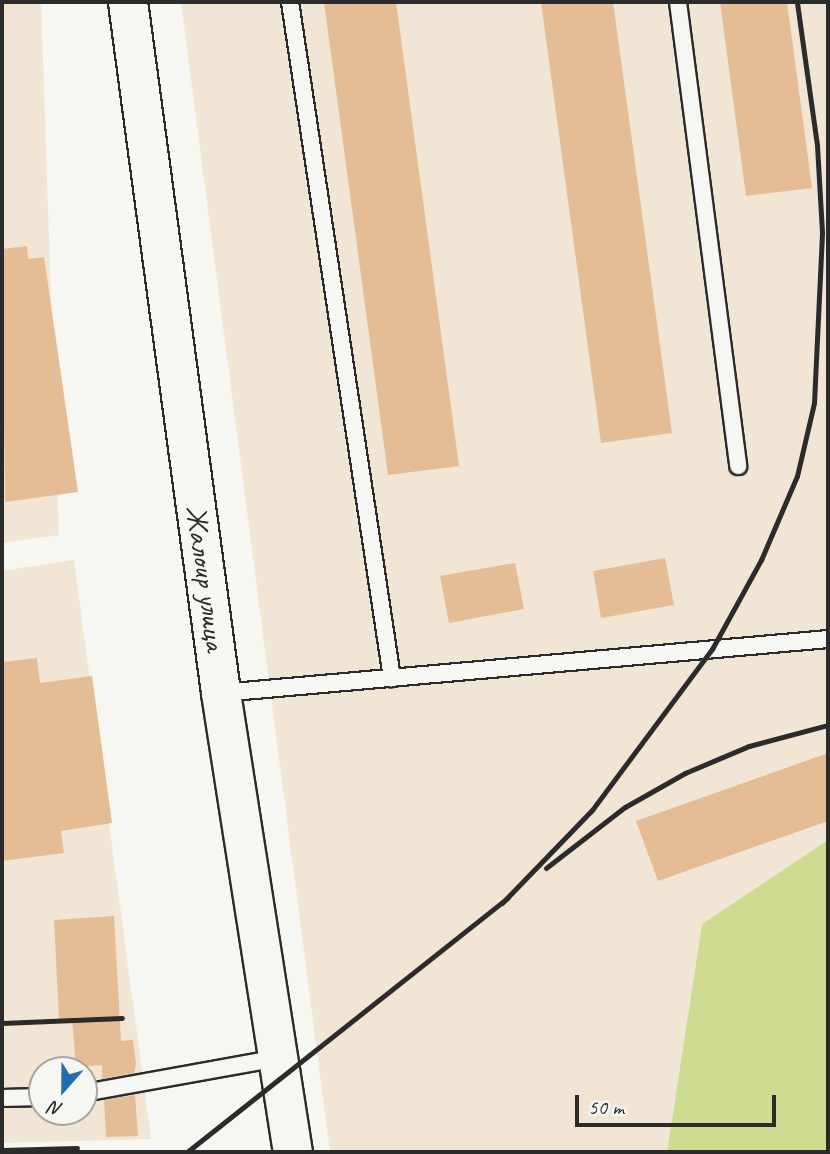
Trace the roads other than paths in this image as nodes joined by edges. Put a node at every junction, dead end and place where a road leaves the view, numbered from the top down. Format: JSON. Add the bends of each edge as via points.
{"nodes":[{"id":1,"x":128,"y":2,"type":"edge"},
{"id":2,"x":290,"y":2,"type":"edge"},
{"id":3,"x":678,"y":2,"type":"edge"},
{"id":4,"x":738,"y":466,"type":"dead end"},
{"id":5,"x":828,"y":639,"type":"edge"},
{"id":6,"x":392,"y":678,"type":"junction"},
{"id":7,"x":221,"y":693,"type":"junction"},
{"id":8,"x":279,"y":1058,"type":"junction"},
{"id":9,"x":98,"y":1090,"type":"edge"},
{"id":10,"x":28,"y":1097,"type":"edge"},
{"id":11,"x":2,"y":1098,"type":"edge"},
{"id":12,"x":293,"y":1152,"type":"edge"}],
"edges":[{"from":1,"to":7,"type":"street","name":"Жалоир улица"},
{"from":2,"to":6,"type":"lane"},
{"from":3,"to":4,"type":"lane"},
{"from":5,"to":6,"type":"lane"},
{"from":6,"to":7,"type":"lane"},
{"from":7,"to":8,"type":"street","name":"Жалоир улица"},
{"from":8,"to":9,"type":"lane"},
{"from":8,"to":12,"type":"street","name":"Жалоир улица"},
{"from":10,"to":11,"type":"lane"}]}
